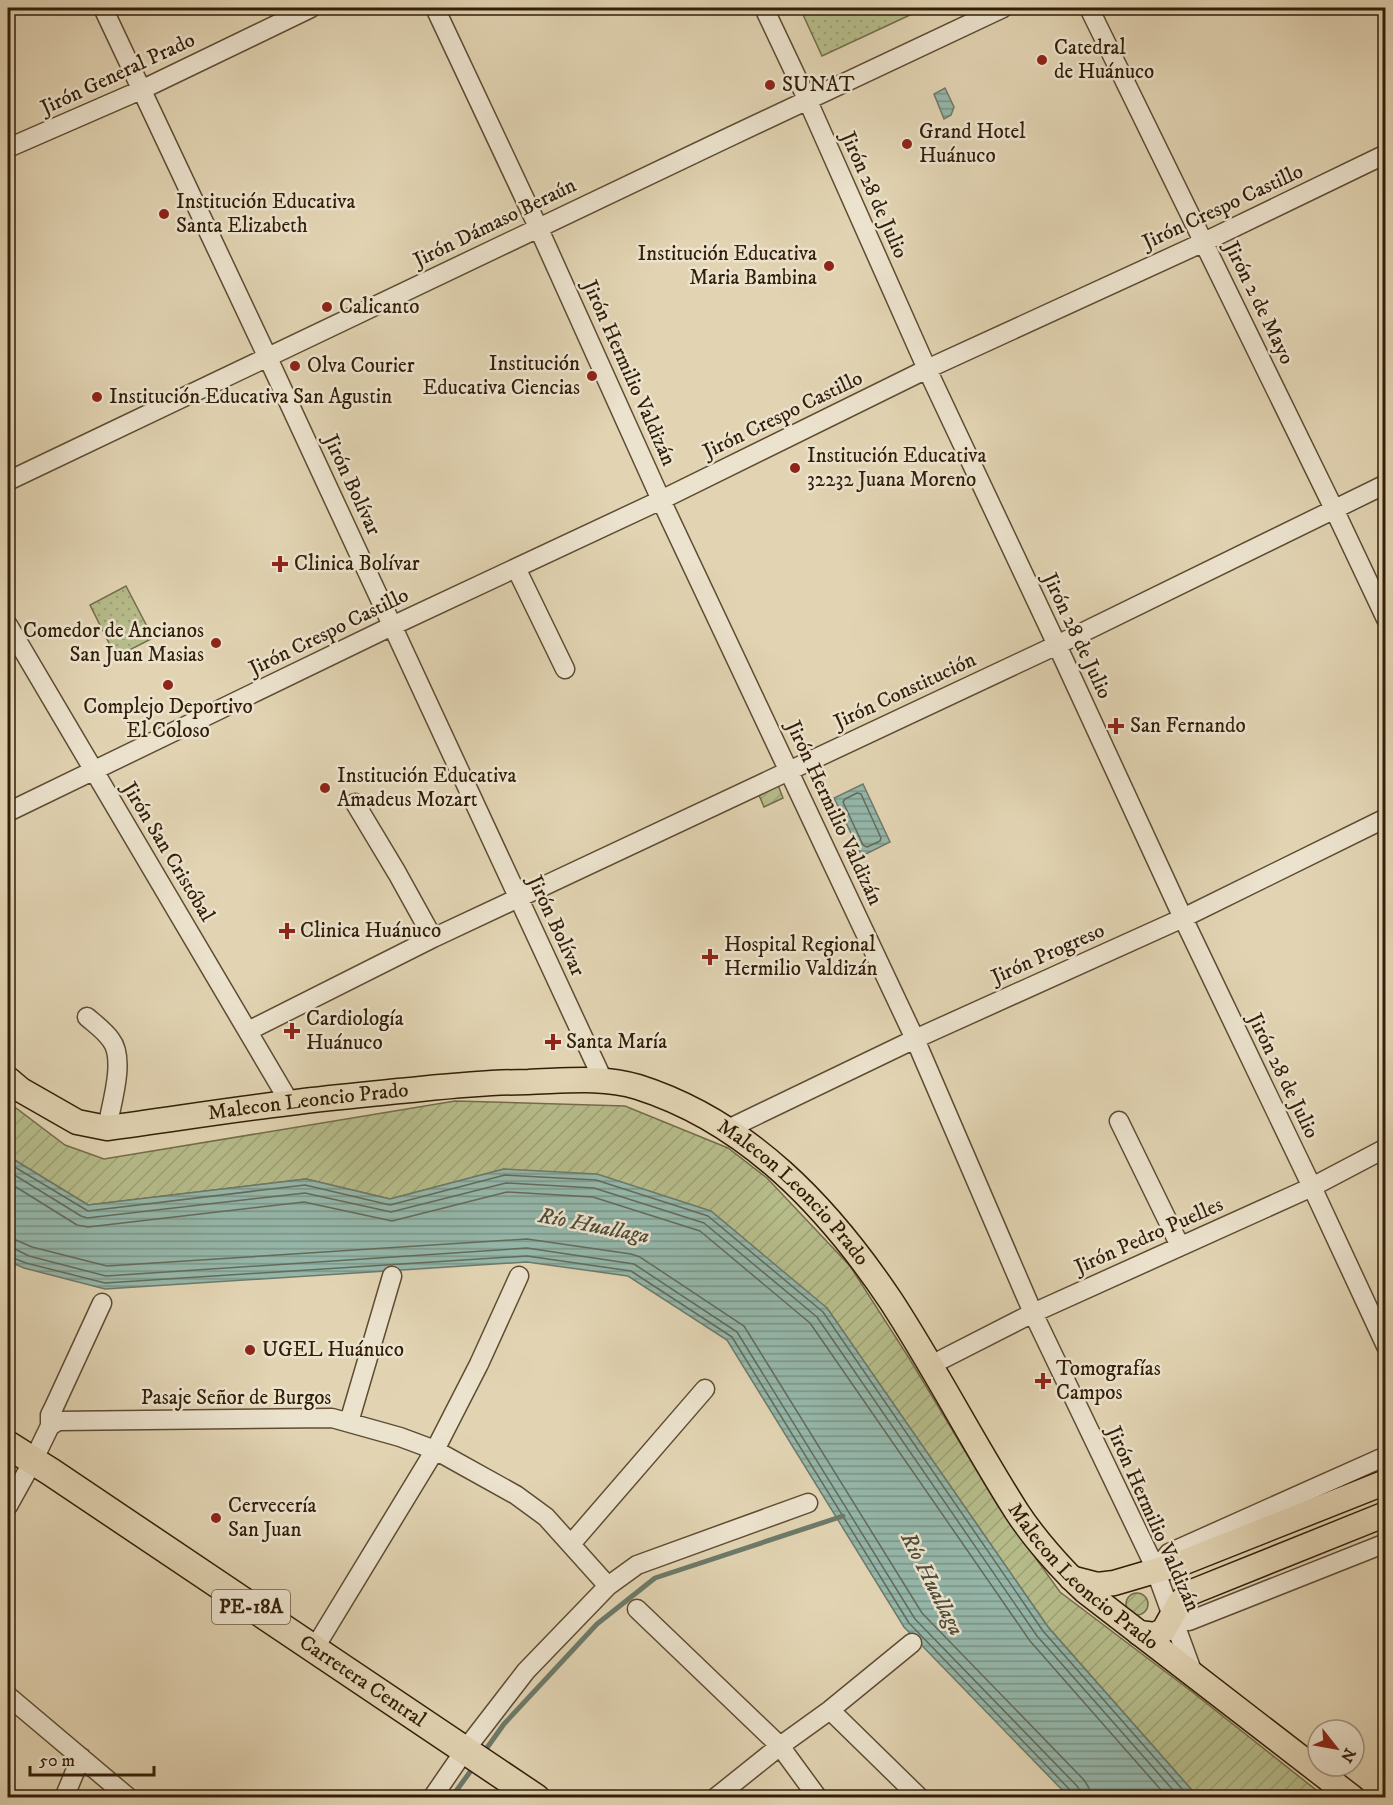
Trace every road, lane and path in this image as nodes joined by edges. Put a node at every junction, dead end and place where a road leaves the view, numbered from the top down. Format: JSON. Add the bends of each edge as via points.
{"nodes":[{"id":1,"x":103,"y":8,"type":"edge"},
{"id":2,"x":311,"y":8,"type":"edge"},
{"id":3,"x":435,"y":8,"type":"edge"},
{"id":4,"x":764,"y":8,"type":"edge"},
{"id":5,"x":1003,"y":8,"type":"edge"},
{"id":6,"x":1089,"y":8,"type":"edge"},
{"id":7,"x":141,"y":90,"type":"junction"},
{"id":8,"x":807,"y":99,"type":"junction"},
{"id":9,"x":8,"y":148,"type":"edge"},
{"id":10,"x":1386,"y":154,"type":"edge"},
{"id":11,"x":538,"y":227,"type":"junction"},
{"id":12,"x":1204,"y":242,"type":"junction"},
{"id":13,"x":268,"y":358,"type":"junction"},
{"id":14,"x":927,"y":369,"type":"junction"},
{"id":15,"x":8,"y":481,"type":"edge"},
{"id":16,"x":1386,"y":484,"type":"edge"},
{"id":17,"x":661,"y":500,"type":"junction"},
{"id":18,"x":1334,"y":509,"type":"junction"},
{"id":19,"x":516,"y":568,"type":"junction"},
{"id":20,"x":1386,"y":619,"type":"edge"},
{"id":21,"x":8,"y":625,"type":"edge"},
{"id":22,"x":392,"y":626,"type":"junction"},
{"id":23,"x":1057,"y":645,"type":"junction"},
{"id":24,"x":565,"y":669,"type":"dead end"},
{"id":25,"x":789,"y":770,"type":"junction"},
{"id":26,"x":94,"y":771,"type":"junction"},
{"id":27,"x":355,"y":803,"type":"dead end"},
{"id":28,"x":8,"y":812,"type":"edge"},
{"id":29,"x":1386,"y":819,"type":"edge"},
{"id":30,"x":519,"y":899,"type":"junction"},
{"id":31,"x":1183,"y":918,"type":"junction"},
{"id":32,"x":433,"y":938,"type":"junction"},
{"id":33,"x":87,"y":1017,"type":"dead end"},
{"id":34,"x":248,"y":1031,"type":"junction"},
{"id":35,"x":915,"y":1039,"type":"junction"},
{"id":36,"x":8,"y":1079,"type":"edge"},
{"id":37,"x":603,"y":1080,"type":"junction"},
{"id":38,"x":290,"y":1102,"type":"junction"},
{"id":39,"x":1119,"y":1121,"type":"dead end"},
{"id":40,"x":106,"y":1128,"type":"junction"},
{"id":41,"x":728,"y":1129,"type":"junction"},
{"id":42,"x":1386,"y":1148,"type":"edge"},
{"id":43,"x":1312,"y":1186,"type":"junction"},
{"id":44,"x":1180,"y":1246,"type":"junction"},
{"id":45,"x":392,"y":1276,"type":"dead end"},
{"id":46,"x":519,"y":1276,"type":"dead end"},
{"id":47,"x":102,"y":1303,"type":"dead end"},
{"id":48,"x":1033,"y":1313,"type":"junction"},
{"id":49,"x":1386,"y":1346,"type":"edge"},
{"id":50,"x":931,"y":1365,"type":"junction"},
{"id":51,"x":705,"y":1389,"type":"dead end"},
{"id":52,"x":349,"y":1422,"type":"junction"},
{"id":53,"x":50,"y":1426,"type":"junction"},
{"id":54,"x":8,"y":1445,"type":"edge"},
{"id":55,"x":435,"y":1450,"type":"junction"},
{"id":56,"x":1386,"y":1456,"type":"edge"},
{"id":57,"x":33,"y":1461,"type":"junction"},
{"id":58,"x":1386,"y":1482,"type":"edge"},
{"id":59,"x":808,"y":1503,"type":"dead end"},
{"id":60,"x":8,"y":1506,"type":"edge"},
{"id":61,"x":1386,"y":1514,"type":"edge"},
{"id":62,"x":1386,"y":1543,"type":"edge"},
{"id":63,"x":571,"y":1544,"type":"junction"},
{"id":64,"x":1155,"y":1571,"type":"junction"},
{"id":65,"x":1071,"y":1578,"type":"junction"},
{"id":66,"x":608,"y":1586,"type":"junction"},
{"id":67,"x":637,"y":1609,"type":"dead end"},
{"id":68,"x":1173,"y":1617,"type":"junction"},
{"id":69,"x":1139,"y":1633,"type":"junction"},
{"id":70,"x":912,"y":1643,"type":"dead end"},
{"id":71,"x":314,"y":1649,"type":"junction"},
{"id":72,"x":1194,"y":1676,"type":"junction"},
{"id":73,"x":8,"y":1696,"type":"edge"},
{"id":74,"x":830,"y":1710,"type":"junction"},
{"id":75,"x":780,"y":1746,"type":"junction"},
{"id":76,"x":467,"y":1752,"type":"junction"},
{"id":77,"x":81,"y":1757,"type":"junction"},
{"id":78,"x":64,"y":1797,"type":"edge"},
{"id":79,"x":129,"y":1797,"type":"edge"},
{"id":80,"x":432,"y":1797,"type":"edge"},
{"id":81,"x":536,"y":1797,"type":"edge"},
{"id":82,"x":715,"y":1797,"type":"edge"},
{"id":83,"x":818,"y":1797,"type":"edge"},
{"id":84,"x":920,"y":1797,"type":"edge"},
{"id":85,"x":1353,"y":1797,"type":"edge"}],
"edges":[{"from":1,"to":7,"type":"street","name":"Jirón Bolívar"},
{"from":2,"to":7,"type":"street","name":"Jirón General Prado"},
{"from":3,"to":11,"type":"street","name":"Jirón Hermilio Valdizán"},
{"from":4,"to":8,"type":"street","name":"Jirón 28 de Julio"},
{"from":5,"to":8,"type":"street","name":"Jirón Dámaso Beraún"},
{"from":6,"to":12,"type":"street","name":"Jirón 2 de Mayo"},
{"from":7,"to":9,"type":"street","name":"Jirón General Prado"},
{"from":7,"to":13,"type":"street","name":"Jirón Bolívar"},
{"from":8,"to":11,"type":"street","name":"Jirón Dámaso Beraún"},
{"from":8,"to":14,"type":"street","name":"Jirón 28 de Julio"},
{"from":10,"to":12,"type":"street","name":"Jirón Crespo Castillo"},
{"from":11,"to":13,"type":"street","name":"Jirón Dámaso Beraún"},
{"from":11,"to":17,"type":"street","name":"Jirón Hermilio Valdizán"},
{"from":12,"to":14,"type":"street","name":"Jirón Crespo Castillo"},
{"from":12,"to":18,"type":"street","name":"Jirón 2 de Mayo"},
{"from":13,"to":15,"type":"street","name":"Jirón Dámaso Beraún"},
{"from":13,"to":22,"type":"street","name":"Jirón Bolívar"},
{"from":14,"to":17,"type":"street","name":"Jirón Crespo Castillo"},
{"from":14,"to":23,"type":"street","name":"Jirón 28 de Julio"},
{"from":16,"to":18,"type":"street","name":"Jirón Constitución"},
{"from":17,"to":19,"type":"street","name":"Jirón Crespo Castillo"},
{"from":17,"to":25,"type":"street","name":"Jirón Hermilio Valdizán"},
{"from":18,"to":20,"type":"street","name":"Jirón 2 de Mayo"},
{"from":18,"to":23,"type":"street","name":"Jirón Constitución"},
{"from":19,"to":22,"type":"street","name":"Jirón Crespo Castillo"},
{"from":19,"to":24,"type":"street"},
{"from":21,"to":26,"type":"street","name":"Jirón San Cristóbal"},
{"from":22,"to":26,"type":"street","name":"Jirón Crespo Castillo"},
{"from":22,"to":30,"type":"street","name":"Jirón Bolívar"},
{"from":23,"to":25,"type":"street","name":"Jirón Constitución"},
{"from":23,"to":31,"type":"street","name":"Jirón 28 de Julio"},
{"from":25,"to":30,"type":"street","name":"Jirón Constitución"},
{"from":25,"to":35,"type":"street","name":"Jirón Hermilio Valdizán"},
{"from":26,"to":28,"type":"street","name":"Jirón Crespo Castillo"},
{"from":26,"to":34,"type":"street","name":"Jirón San Cristóbal"},
{"from":27,"to":32,"type":"street"},
{"from":29,"to":31,"type":"street","name":"Jirón Progreso"},
{"from":30,"to":32,"type":"street","name":"Jirón Constitución"},
{"from":30,"to":37,"type":"street","name":"Jirón Bolívar"},
{"from":31,"to":35,"type":"street","name":"Jirón Progreso"},
{"from":31,"to":43,"type":"street","name":"Jirón 28 de Julio"},
{"from":32,"to":34,"type":"street","name":"Jirón Constitución"},
{"from":33,"to":40,"type":"street","via":[[117,1050]]},
{"from":34,"to":38,"type":"street","name":"Jirón San Cristóbal"},
{"from":35,"to":41,"type":"street","name":"Jirón Progreso"},
{"from":35,"to":48,"type":"street","name":"Jirón Hermilio Valdizán"},
{"from":36,"to":40,"type":"main road","name":"Malecon Leoncio Prado","via":[[77,1122]]},
{"from":37,"to":38,"type":"main road","name":"Malecon Leoncio Prado","via":[[488,1082]]},
{"from":37,"to":41,"type":"main road","name":"Malecon Leoncio Prado","via":[[669,1099]]},
{"from":38,"to":40,"type":"main road","name":"Malecon Leoncio Prado"},
{"from":39,"to":44,"type":"street"},
{"from":41,"to":50,"type":"main road","name":"Malecon Leoncio Prado","via":[[761,1153],[846,1239]]},
{"from":42,"to":43,"type":"street","name":"Jirón Pedro Puelles"},
{"from":43,"to":44,"type":"street","name":"Jirón Pedro Puelles"},
{"from":43,"to":49,"type":"street","name":"Jirón 28 de Julio"},
{"from":44,"to":48,"type":"street","name":"Jirón Pedro Puelles"},
{"from":45,"to":52,"type":"street"},
{"from":46,"to":55,"type":"street"},
{"from":47,"to":53,"type":"street","via":[[50,1415]]},
{"from":48,"to":50,"type":"street","name":"Jirón Pedro Puelles"},
{"from":48,"to":64,"type":"street","name":"Jirón Hermilio Valdizán"},
{"from":50,"to":65,"type":"main road","name":"Malecon Leoncio Prado","via":[[1018,1514]]},
{"from":51,"to":63,"type":"street"},
{"from":52,"to":53,"type":"street","name":"Pasaje Señor de Burgos","via":[[332,1418],[58,1421]]},
{"from":52,"to":55,"type":"street","name":"Pasaje Señor de Burgos"},
{"from":53,"to":57,"type":"street"},
{"from":54,"to":57,"type":"highway","name":"Carretera Central","number":"PE-18A"},
{"from":55,"to":63,"type":"street","name":"Pasaje Señor de Burgos","via":[[516,1495],[546,1517]]},
{"from":55,"to":71,"type":"street"},
{"from":56,"to":64,"type":"street","via":[[1169,1553]]},
{"from":57,"to":60,"type":"street"},
{"from":57,"to":71,"type":"highway","name":"Carretera Central","number":"PE-18A"},
{"from":58,"to":64,"type":"main road"},
{"from":59,"to":66,"type":"street","via":[[637,1565]]},
{"from":61,"to":68,"type":"main road","via":[[1192,1592],[1179,1603]]},
{"from":62,"to":68,"type":"street","via":[[1189,1621]]},
{"from":63,"to":66,"type":"street","name":"Pasaje Señor de Burgos"},
{"from":64,"to":65,"type":"main road","via":[[1098,1585]]},
{"from":64,"to":68,"type":"street","name":"Jirón Hermilio Valdizán"},
{"from":65,"to":69,"type":"main road","name":"Malecon Leoncio Prado"},
{"from":66,"to":76,"type":"street","via":[[526,1671]]},
{"from":67,"to":75,"type":"street"},
{"from":68,"to":69,"type":"main road","via":[[1155,1635]]},
{"from":68,"to":72,"type":"street","name":"Jirón Hermilio Valdizán"},
{"from":69,"to":72,"type":"main road","name":"Malecon Leoncio Prado"},
{"from":70,"to":74,"type":"street"},
{"from":71,"to":76,"type":"highway","name":"Carretera Central","number":"PE-18A"},
{"from":72,"to":85,"type":"main road","name":"Malecon Leoncio Prado"},
{"from":73,"to":77,"type":"street"},
{"from":74,"to":75,"type":"street"},
{"from":74,"to":84,"type":"street"},
{"from":75,"to":82,"type":"street"},
{"from":75,"to":83,"type":"street"},
{"from":76,"to":80,"type":"street"},
{"from":76,"to":81,"type":"highway","name":"Carretera Central","number":"PE-18A"},
{"from":77,"to":78,"type":"street"},
{"from":77,"to":79,"type":"street"}]}
